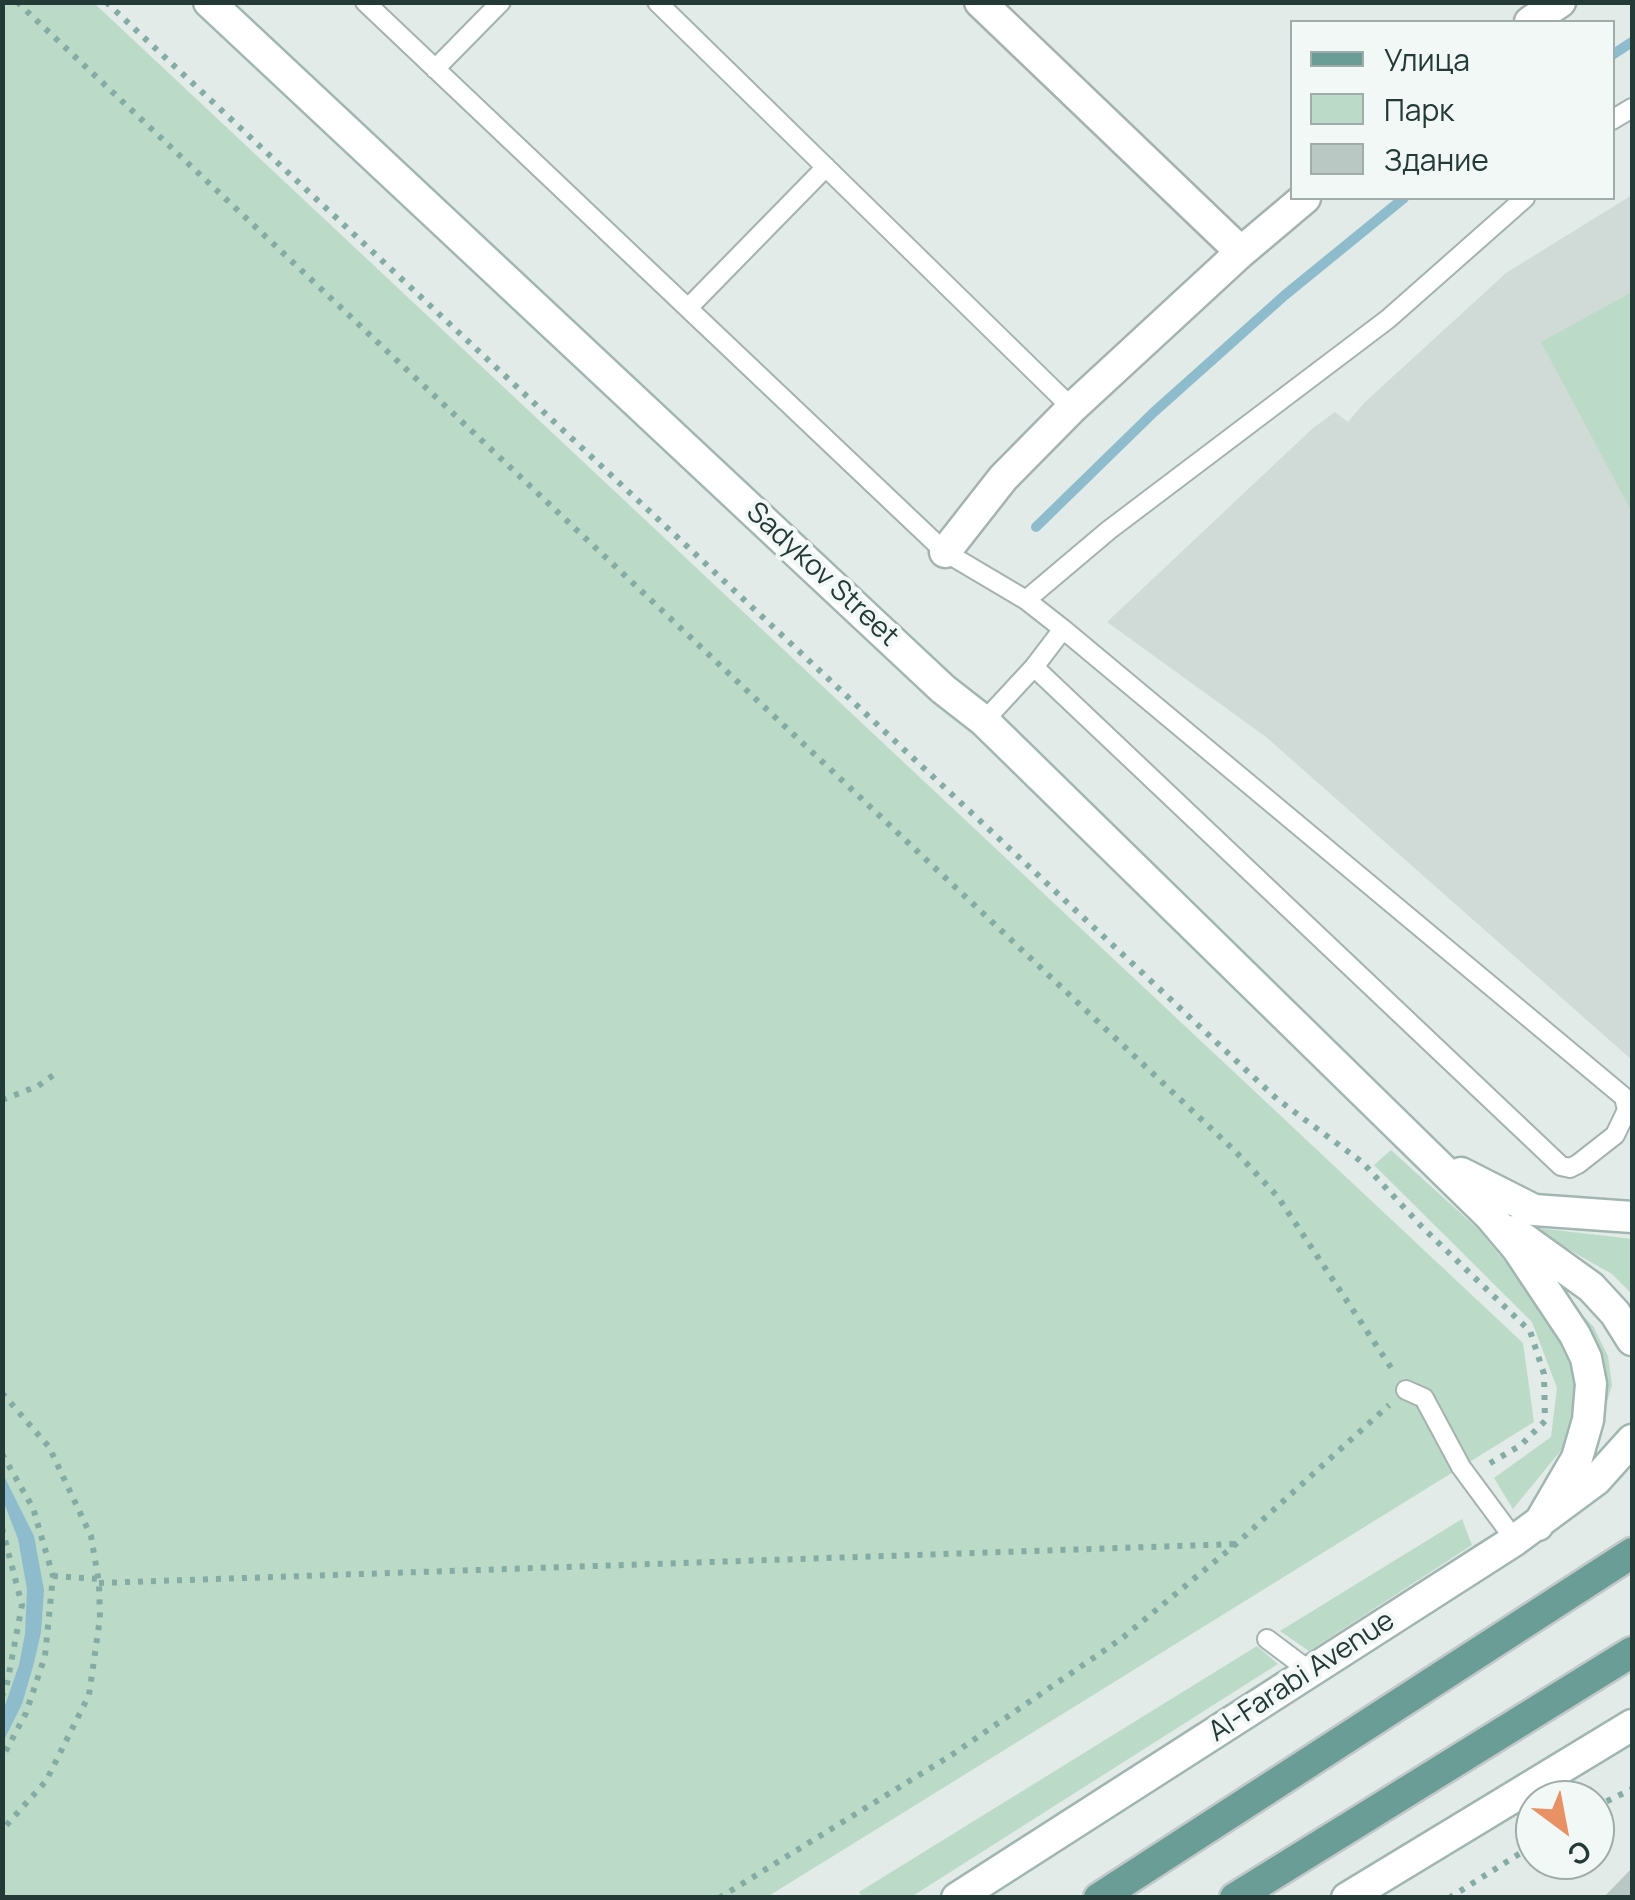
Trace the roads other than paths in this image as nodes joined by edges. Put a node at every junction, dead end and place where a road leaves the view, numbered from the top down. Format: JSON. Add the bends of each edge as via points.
{"nodes":[{"id":1,"x":209,"y":2,"type":"edge"},
{"id":2,"x":365,"y":2,"type":"edge"},
{"id":3,"x":500,"y":2,"type":"edge"},
{"id":4,"x":657,"y":2,"type":"edge"},
{"id":5,"x":980,"y":2,"type":"edge"},
{"id":6,"x":1560,"y":2,"type":"edge"},
{"id":7,"x":1533,"y":20,"type":"edge"},
{"id":8,"x":435,"y":68,"type":"junction"},
{"id":9,"x":826,"y":167,"type":"junction"},
{"id":10,"x":1303,"y":200,"type":"edge"},
{"id":11,"x":1523,"y":200,"type":"edge"},
{"id":12,"x":1240,"y":252,"type":"junction"},
{"id":13,"x":689,"y":307,"type":"junction"},
{"id":14,"x":1072,"y":408,"type":"junction"},
{"id":15,"x":945,"y":552,"type":"junction"},
{"id":16,"x":1026,"y":600,"type":"junction"},
{"id":17,"x":1063,"y":629,"type":"junction"},
{"id":18,"x":1034,"y":667,"type":"junction"},
{"id":19,"x":984,"y":721,"type":"junction"},
{"id":20,"x":1615,"y":1134,"type":"junction"},
{"id":21,"x":1632,"y":1144,"type":"edge"},
{"id":22,"x":1428,"y":1154,"type":"junction"},
{"id":23,"x":1490,"y":1216,"type":"junction"},
{"id":24,"x":1632,"y":1217,"type":"edge"},
{"id":25,"x":1632,"y":1340,"type":"edge"},
{"id":26,"x":1406,"y":1390,"type":"road end"},
{"id":27,"x":1632,"y":1440,"type":"edge"},
{"id":28,"x":1526,"y":1532,"type":"junction"},
{"id":29,"x":1632,"y":1553,"type":"edge"},
{"id":30,"x":1267,"y":1640,"type":"dead end"},
{"id":31,"x":1632,"y":1652,"type":"edge"},
{"id":32,"x":1311,"y":1672,"type":"junction"},
{"id":33,"x":1632,"y":1725,"type":"edge"},
{"id":34,"x":958,"y":1898,"type":"edge"},
{"id":35,"x":1099,"y":1898,"type":"edge"},
{"id":36,"x":1235,"y":1898,"type":"edge"},
{"id":37,"x":1347,"y":1898,"type":"edge"}],
"edges":[{"from":1,"to":19,"type":"street","name":"Sadykov Street"},
{"from":2,"to":8,"type":"lane"},
{"from":3,"to":8,"type":"lane"},
{"from":4,"to":9,"type":"lane"},
{"from":5,"to":12,"type":"street"},
{"from":6,"to":7,"type":"street"},
{"from":8,"to":13,"type":"lane"},
{"from":9,"to":13,"type":"lane"},
{"from":9,"to":14,"type":"lane"},
{"from":10,"to":12,"type":"street"},
{"from":11,"to":16,"type":"lane","via":[[1388,319]]},
{"from":12,"to":14,"type":"street"},
{"from":13,"to":15,"type":"lane"},
{"from":14,"to":15,"type":"street","via":[[1003,478]]},
{"from":15,"to":16,"type":"lane"},
{"from":16,"to":17,"type":"lane"},
{"from":17,"to":18,"type":"lane"},
{"from":17,"to":20,"type":"lane","via":[[1624,1097],[1627,1110]]},
{"from":18,"to":19,"type":"lane"},
{"from":18,"to":20,"type":"lane","via":[[1561,1166],[1578,1164]]},
{"from":19,"to":22,"type":"street","name":"Sadykov Street"},
{"from":20,"to":21,"type":"lane"},
{"from":22,"to":23,"type":"street","name":"Sadykov Street"},
{"from":22,"to":24,"type":"street","via":[[1534,1210]]},
{"from":23,"to":25,"type":"street","via":[[1591,1287]]},
{"from":23,"to":28,"type":"street","via":[[1575,1336],[1592,1384],[1577,1458]]},
{"from":26,"to":28,"type":"lane","via":[[1424,1398],[1468,1476]]},
{"from":27,"to":28,"type":"street","name":"Al-Farabi Avenue","via":[[1596,1480]]},
{"from":28,"to":32,"type":"street","name":"Al-Farabi Avenue"},
{"from":29,"to":35,"type":"main road"},
{"from":30,"to":32,"type":"lane"},
{"from":31,"to":36,"type":"main road"},
{"from":32,"to":34,"type":"street","name":"Al-Farabi Avenue"},
{"from":33,"to":37,"type":"street"}]}
